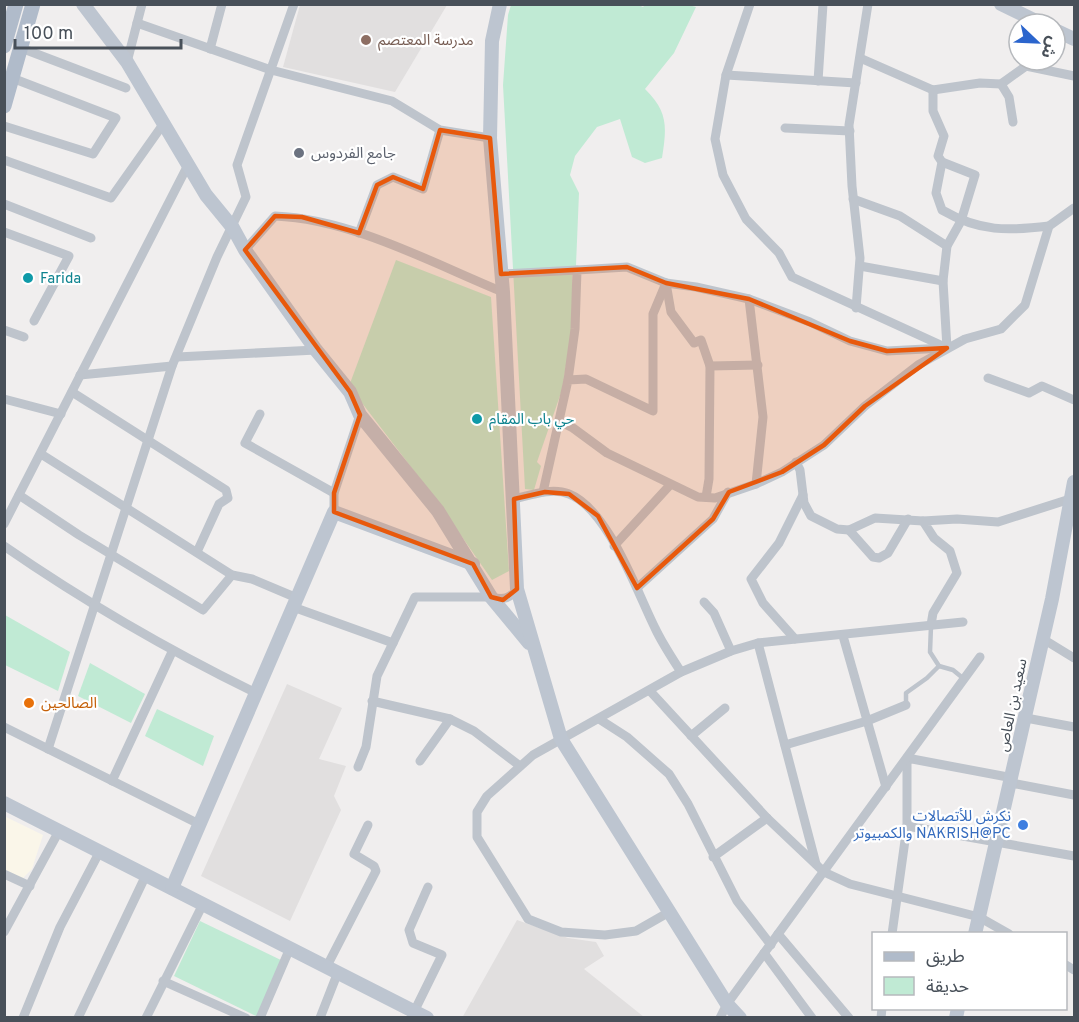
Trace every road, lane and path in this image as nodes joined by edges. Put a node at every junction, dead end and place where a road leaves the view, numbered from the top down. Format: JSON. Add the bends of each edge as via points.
{"nodes":[{"id":1,"x":33,"y":4,"type":"edge"},
{"id":2,"x":84,"y":4,"type":"edge"},
{"id":3,"x":142,"y":4,"type":"edge"},
{"id":4,"x":222,"y":4,"type":"edge"},
{"id":5,"x":294,"y":4,"type":"edge"},
{"id":6,"x":500,"y":4,"type":"edge"},
{"id":7,"x":750,"y":4,"type":"edge"},
{"id":8,"x":823,"y":4,"type":"edge"},
{"id":9,"x":868,"y":4,"type":"edge"},
{"id":10,"x":1001,"y":4,"type":"edge"},
{"id":11,"x":12,"y":6,"type":"edge"},
{"id":12,"x":1017,"y":12,"type":"edge"},
{"id":13,"x":137,"y":23,"type":"junction"},
{"id":14,"x":5,"y":40,"type":"edge"},
{"id":15,"x":21,"y":48,"type":"junction"},
{"id":16,"x":210,"y":49,"type":"junction"},
{"id":17,"x":860,"y":58,"type":"junction"},
{"id":18,"x":127,"y":62,"type":"junction"},
{"id":19,"x":271,"y":70,"type":"junction"},
{"id":20,"x":726,"y":75,"type":"junction"},
{"id":21,"x":1074,"y":76,"type":"edge"},
{"id":22,"x":12,"y":78,"type":"junction"},
{"id":23,"x":818,"y":81,"type":"junction"},
{"id":24,"x":856,"y":83,"type":"junction"},
{"id":25,"x":1001,"y":84,"type":"junction"},
{"id":26,"x":126,"y":88,"type":"dead end"},
{"id":27,"x":933,"y":90,"type":"junction"},
{"id":28,"x":4,"y":106,"type":"edge"},
{"id":29,"x":1013,"y":122,"type":"dead end"},
{"id":30,"x":164,"y":123,"type":"junction"},
{"id":31,"x":4,"y":126,"type":"edge"},
{"id":32,"x":785,"y":128,"type":"dead end"},
{"id":33,"x":440,"y":130,"type":"junction"},
{"id":34,"x":850,"y":131,"type":"junction"},
{"id":35,"x":490,"y":138,"type":"junction"},
{"id":36,"x":4,"y":160,"type":"edge"},
{"id":37,"x":942,"y":162,"type":"junction"},
{"id":38,"x":188,"y":165,"type":"junction"},
{"id":39,"x":853,"y":199,"type":"junction"},
{"id":40,"x":4,"y":204,"type":"edge"},
{"id":41,"x":1074,"y":208,"type":"edge"},
{"id":42,"x":961,"y":221,"type":"junction"},
{"id":43,"x":1049,"y":226,"type":"junction"},
{"id":44,"x":233,"y":228,"type":"junction"},
{"id":45,"x":4,"y":232,"type":"edge"},
{"id":46,"x":359,"y":233,"type":"junction"},
{"id":47,"x":91,"y":238,"type":"dead end"},
{"id":48,"x":947,"y":246,"type":"junction"},
{"id":49,"x":245,"y":250,"type":"junction"},
{"id":50,"x":860,"y":266,"type":"junction"},
{"id":51,"x":577,"y":270,"type":"junction"},
{"id":52,"x":501,"y":274,"type":"junction"},
{"id":53,"x":943,"y":281,"type":"junction"},
{"id":54,"x":666,"y":283,"type":"junction"},
{"id":55,"x":503,"y":292,"type":"junction"},
{"id":56,"x":749,"y":300,"type":"junction"},
{"id":57,"x":856,"y":308,"type":"junction"},
{"id":58,"x":34,"y":321,"type":"dead end"},
{"id":59,"x":4,"y":330,"type":"edge"},
{"id":60,"x":24,"y":337,"type":"dead end"},
{"id":61,"x":947,"y":348,"type":"junction"},
{"id":62,"x":316,"y":350,"type":"junction"},
{"id":63,"x":174,"y":361,"type":"junction"},
{"id":64,"x":758,"y":365,"type":"junction"},
{"id":65,"x":710,"y":366,"type":"junction"},
{"id":66,"x":80,"y":375,"type":"junction"},
{"id":67,"x":988,"y":378,"type":"dead end"},
{"id":68,"x":568,"y":380,"type":"junction"},
{"id":69,"x":72,"y":392,"type":"junction"},
{"id":70,"x":4,"y":396,"type":"edge"},
{"id":71,"x":1074,"y":400,"type":"edge"},
{"id":72,"x":61,"y":414,"type":"junction"},
{"id":73,"x":260,"y":414,"type":"dead end"},
{"id":74,"x":360,"y":415,"type":"junction"},
{"id":75,"x":559,"y":421,"type":"junction"},
{"id":76,"x":150,"y":441,"type":"junction"},
{"id":77,"x":41,"y":454,"type":"junction"},
{"id":78,"x":796,"y":462,"type":"junction"},
{"id":79,"x":1074,"y":482,"type":"edge"},
{"id":80,"x":756,"y":484,"type":"junction"},
{"id":81,"x":670,"y":485,"type":"junction"},
{"id":82,"x":543,"y":492,"type":"junction"},
{"id":83,"x":728,"y":492,"type":"junction"},
{"id":84,"x":334,"y":493,"type":"junction"},
{"id":85,"x":20,"y":495,"type":"junction"},
{"id":86,"x":803,"y":495,"type":"junction"},
{"id":87,"x":706,"y":497,"type":"junction"},
{"id":88,"x":514,"y":499,"type":"junction"},
{"id":89,"x":1070,"y":499,"type":"junction"},
{"id":90,"x":127,"y":509,"type":"junction"},
{"id":91,"x":334,"y":512,"type":"junction"},
{"id":92,"x":908,"y":519,"type":"junction"},
{"id":93,"x":923,"y":521,"type":"junction"},
{"id":94,"x":4,"y":524,"type":"edge"},
{"id":95,"x":849,"y":530,"type":"junction"},
{"id":96,"x":4,"y":546,"type":"edge"},
{"id":97,"x":614,"y":546,"type":"junction"},
{"id":98,"x":197,"y":552,"type":"junction"},
{"id":99,"x":112,"y":555,"type":"junction"},
{"id":100,"x":473,"y":564,"type":"junction"},
{"id":101,"x":232,"y":575,"type":"junction"},
{"id":102,"x":638,"y":588,"type":"junction"},
{"id":103,"x":517,"y":589,"type":"junction"},
{"id":104,"x":492,"y":597,"type":"junction"},
{"id":105,"x":295,"y":602,"type":"junction"},
{"id":106,"x":704,"y":602,"type":"dead end"},
{"id":107,"x":95,"y":605,"type":"junction"},
{"id":108,"x":963,"y":622,"type":"dead end"},
{"id":109,"x":931,"y":625,"type":"junction"},
{"id":110,"x":843,"y":636,"type":"junction"},
{"id":111,"x":795,"y":639,"type":"junction"},
{"id":112,"x":1043,"y":639,"type":"junction"},
{"id":113,"x":393,"y":643,"type":"junction"},
{"id":114,"x":758,"y":643,"type":"junction"},
{"id":115,"x":532,"y":647,"type":"junction"},
{"id":116,"x":731,"y":651,"type":"junction"},
{"id":117,"x":172,"y":652,"type":"junction"},
{"id":118,"x":980,"y":657,"type":"dead end"},
{"id":119,"x":1074,"y":658,"type":"edge"},
{"id":120,"x":939,"y":666,"type":"junction"},
{"id":121,"x":681,"y":672,"type":"junction"},
{"id":122,"x":964,"y":679,"type":"junction"},
{"id":123,"x":650,"y":691,"type":"junction"},
{"id":124,"x":256,"y":693,"type":"junction"},
{"id":125,"x":372,"y":701,"type":"junction"},
{"id":126,"x":906,"y":705,"type":"joint"},
{"id":127,"x":725,"y":708,"type":"dead end"},
{"id":128,"x":1026,"y":718,"type":"junction"},
{"id":129,"x":450,"y":719,"type":"junction"},
{"id":130,"x":599,"y":719,"type":"junction"},
{"id":131,"x":867,"y":721,"type":"junction"},
{"id":132,"x":1074,"y":727,"type":"edge"},
{"id":133,"x":4,"y":728,"type":"edge"},
{"id":134,"x":691,"y":736,"type":"junction"},
{"id":135,"x":561,"y":740,"type":"junction"},
{"id":136,"x":785,"y":745,"type":"junction"},
{"id":137,"x":48,"y":749,"type":"junction"},
{"id":138,"x":907,"y":758,"type":"junction"},
{"id":139,"x":420,"y":761,"type":"dead end"},
{"id":140,"x":520,"y":766,"type":"junction"},
{"id":141,"x":358,"y":767,"type":"dead end"},
{"id":142,"x":1012,"y":780,"type":"junction"},
{"id":143,"x":112,"y":781,"type":"junction"},
{"id":144,"x":886,"y":787,"type":"junction"},
{"id":145,"x":1074,"y":795,"type":"edge"},
{"id":146,"x":4,"y":803,"type":"edge"},
{"id":147,"x":767,"y":818,"type":"junction"},
{"id":148,"x":199,"y":824,"type":"junction"},
{"id":149,"x":368,"y":825,"type":"dead end"},
{"id":150,"x":907,"y":826,"type":"junction"},
{"id":151,"x":59,"y":831,"type":"junction"},
{"id":152,"x":997,"y":843,"type":"junction"},
{"id":153,"x":100,"y":851,"type":"junction"},
{"id":154,"x":1074,"y":856,"type":"edge"},
{"id":155,"x":713,"y":857,"type":"junction"},
{"id":156,"x":820,"y":868,"type":"junction"},
{"id":157,"x":4,"y":874,"type":"edge"},
{"id":158,"x":146,"y":875,"type":"junction"},
{"id":159,"x":30,"y":886,"type":"junction"},
{"id":160,"x":428,"y":887,"type":"dead end"},
{"id":161,"x":172,"y":888,"type":"junction"},
{"id":162,"x":897,"y":897,"type":"junction"},
{"id":163,"x":203,"y":904,"type":"junction"},
{"id":164,"x":671,"y":911,"type":"junction"},
{"id":165,"x":979,"y":917,"type":"junction"},
{"id":166,"x":4,"y":932,"type":"edge"},
{"id":167,"x":892,"y":932,"type":"edge"},
{"id":168,"x":975,"y":932,"type":"edge"},
{"id":169,"x":1007,"y":932,"type":"edge"},
{"id":170,"x":778,"y":934,"type":"junction"},
{"id":171,"x":771,"y":945,"type":"junction"},
{"id":172,"x":290,"y":948,"type":"junction"},
{"id":173,"x":764,"y":953,"type":"junction"},
{"id":174,"x":332,"y":969,"type":"junction"},
{"id":175,"x":163,"y":981,"type":"junction"},
{"id":176,"x":727,"y":1004,"type":"junction"},
{"id":177,"x":412,"y":1014,"type":"edge"},
{"id":178,"x":23,"y":1017,"type":"edge"},
{"id":179,"x":78,"y":1017,"type":"edge"},
{"id":180,"x":146,"y":1017,"type":"edge"},
{"id":181,"x":246,"y":1017,"type":"edge"},
{"id":182,"x":260,"y":1017,"type":"edge"},
{"id":183,"x":320,"y":1017,"type":"edge"},
{"id":184,"x":427,"y":1017,"type":"edge"},
{"id":185,"x":720,"y":1017,"type":"edge"},
{"id":186,"x":740,"y":1017,"type":"edge"},
{"id":187,"x":812,"y":1017,"type":"edge"},
{"id":188,"x":849,"y":1017,"type":"edge"}],
"edges":[{"from":1,"to":15,"type":"main road"},
{"from":2,"to":18,"type":"main road"},
{"from":3,"to":13,"type":"street"},
{"from":4,"to":16,"type":"street"},
{"from":5,"to":19,"type":"street"},
{"from":6,"to":35,"type":"main road","via":[[492,41]]},
{"from":7,"to":20,"type":"street"},
{"from":8,"to":23,"type":"street"},
{"from":9,"to":17,"type":"street"},
{"from":10,"to":12,"type":"main road"},
{"from":11,"to":14,"type":"main road"},
{"from":13,"to":16,"type":"street"},
{"from":13,"to":18,"type":"street"},
{"from":15,"to":22,"type":"main road"},
{"from":15,"to":26,"type":"street"},
{"from":16,"to":19,"type":"street"},
{"from":17,"to":24,"type":"street"},
{"from":17,"to":27,"type":"street"},
{"from":18,"to":30,"type":"main road"},
{"from":19,"to":33,"type":"street","via":[[392,101]]},
{"from":19,"to":44,"type":"street","via":[[237,165],[246,197]]},
{"from":20,"to":23,"type":"street"},
{"from":20,"to":57,"type":"street","via":[[715,139],[723,175],[746,219],[779,253],[792,277]]},
{"from":21,"to":25,"type":"street","via":[[1026,66]]},
{"from":22,"to":28,"type":"main road"},
{"from":22,"to":31,"type":"street","via":[[116,118],[93,154]]},
{"from":23,"to":24,"type":"street"},
{"from":24,"to":34,"type":"street"},
{"from":25,"to":27,"type":"street","via":[[980,82]]},
{"from":25,"to":29,"type":"street","via":[[1009,97]]},
{"from":27,"to":37,"type":"street","via":[[933,111],[944,136],[938,156]]},
{"from":30,"to":36,"type":"street","via":[[111,198]]},
{"from":30,"to":38,"type":"main road"},
{"from":32,"to":34,"type":"street"},
{"from":33,"to":35,"type":"street"},
{"from":33,"to":46,"type":"street","via":[[423,189],[393,177],[377,185]]},
{"from":34,"to":39,"type":"street"},
{"from":35,"to":52,"type":"main road"},
{"from":37,"to":42,"type":"street","via":[[936,193],[942,210]]},
{"from":37,"to":42,"type":"street","via":[[975,175]]},
{"from":38,"to":44,"type":"main road"},
{"from":38,"to":66,"type":"street"},
{"from":39,"to":48,"type":"street","via":[[900,216]]},
{"from":39,"to":50,"type":"street"},
{"from":40,"to":47,"type":"street"},
{"from":41,"to":43,"type":"street"},
{"from":42,"to":43,"type":"street","via":[[1005,231]]},
{"from":42,"to":48,"type":"street"},
{"from":43,"to":61,"type":"street","via":[[1025,305],[1001,328]]},
{"from":44,"to":49,"type":"main road"},
{"from":44,"to":63,"type":"street"},
{"from":45,"to":58,"type":"street","via":[[69,256]]},
{"from":46,"to":49,"type":"street","via":[[302,217],[275,216]]},
{"from":46,"to":55,"type":"street"},
{"from":48,"to":53,"type":"street"},
{"from":49,"to":62,"type":"main road"},
{"from":50,"to":53,"type":"street"},
{"from":50,"to":57,"type":"street"},
{"from":51,"to":52,"type":"street"},
{"from":51,"to":54,"type":"street","via":[[627,267]]},
{"from":51,"to":68,"type":"street"},
{"from":52,"to":55,"type":"main road"},
{"from":53,"to":61,"type":"street"},
{"from":54,"to":56,"type":"street","via":[[696,286]]},
{"from":54,"to":65,"type":"street","via":[[671,312],[694,343],[701,340]]},
{"from":54,"to":68,"type":"street","via":[[653,314],[653,411],[586,379]]},
{"from":55,"to":88,"type":"main road"},
{"from":56,"to":61,"type":"street","via":[[849,341],[887,351]]},
{"from":56,"to":64,"type":"street"},
{"from":57,"to":61,"type":"street"},
{"from":59,"to":60,"type":"street"},
{"from":61,"to":78,"type":"street","via":[[918,365],[865,406],[824,445]]},
{"from":62,"to":63,"type":"street"},
{"from":62,"to":74,"type":"main road","via":[[350,392]]},
{"from":63,"to":66,"type":"street"},
{"from":63,"to":76,"type":"street"},
{"from":64,"to":65,"type":"street"},
{"from":64,"to":80,"type":"street","via":[[763,417]]},
{"from":65,"to":87,"type":"street","via":[[710,479]]},
{"from":66,"to":69,"type":"street"},
{"from":67,"to":71,"type":"street","via":[[1029,393],[1042,386]]},
{"from":68,"to":75,"type":"street"},
{"from":69,"to":72,"type":"street"},
{"from":69,"to":76,"type":"street"},
{"from":70,"to":72,"type":"street"},
{"from":72,"to":77,"type":"street"},
{"from":73,"to":84,"type":"street","via":[[245,442]]},
{"from":74,"to":84,"type":"street"},
{"from":74,"to":100,"type":"main road","via":[[438,511]]},
{"from":75,"to":81,"type":"street","via":[[607,453]]},
{"from":75,"to":82,"type":"street"},
{"from":76,"to":90,"type":"street"},
{"from":76,"to":98,"type":"street","via":[[226,490],[228,498],[219,504]]},
{"from":77,"to":85,"type":"street"},
{"from":77,"to":90,"type":"street"},
{"from":78,"to":80,"type":"street"},
{"from":78,"to":86,"type":"street"},
{"from":79,"to":89,"type":"main road","name":"سعيد بن العاص"},
{"from":80,"to":83,"type":"street"},
{"from":81,"to":87,"type":"street"},
{"from":81,"to":97,"type":"street"},
{"from":82,"to":88,"type":"street"},
{"from":82,"to":97,"type":"street","via":[[569,494],[598,516]]},
{"from":83,"to":87,"type":"street"},
{"from":83,"to":102,"type":"street","via":[[713,519]]},
{"from":84,"to":91,"type":"street"},
{"from":85,"to":94,"type":"street"},
{"from":85,"to":99,"type":"street"},
{"from":86,"to":95,"type":"street","via":[[811,516],[837,529]]},
{"from":86,"to":111,"type":"street","via":[[779,543],[750,579],[763,603]]},
{"from":88,"to":103,"type":"main road"},
{"from":89,"to":93,"type":"street","via":[[998,522]]},
{"from":89,"to":112,"type":"main road","name":"سعيد بن العاص"},
{"from":90,"to":98,"type":"street"},
{"from":90,"to":99,"type":"street"},
{"from":91,"to":100,"type":"main road"},
{"from":91,"to":105,"type":"main road"},
{"from":92,"to":93,"type":"street"},
{"from":92,"to":95,"type":"street","via":[[875,518]]},
{"from":92,"to":95,"type":"street","via":[[888,553],[879,558],[873,557]]},
{"from":93,"to":109,"type":"street","via":[[934,538],[950,551],[957,573],[933,613]]},
{"from":96,"to":107,"type":"street"},
{"from":97,"to":102,"type":"street"},
{"from":98,"to":101,"type":"street"},
{"from":99,"to":101,"type":"street","via":[[203,610]]},
{"from":99,"to":107,"type":"street"},
{"from":100,"to":104,"type":"main road"},
{"from":101,"to":105,"type":"street","via":[[252,579]]},
{"from":102,"to":121,"type":"street","via":[[655,629]]},
{"from":103,"to":104,"type":"street","via":[[503,600]]},
{"from":103,"to":115,"type":"main road"},
{"from":104,"to":113,"type":"street","via":[[415,597]]},
{"from":104,"to":115,"type":"main road"},
{"from":105,"to":113,"type":"street"},
{"from":105,"to":124,"type":"main road"},
{"from":106,"to":116,"type":"street","via":[[714,613]]},
{"from":107,"to":117,"type":"street"},
{"from":107,"to":137,"type":"street"},
{"from":108,"to":109,"type":"street"},
{"from":109,"to":110,"type":"street"},
{"from":109,"to":120,"type":"lane","via":[[930,652]]},
{"from":110,"to":111,"type":"street"},
{"from":110,"to":131,"type":"street"},
{"from":111,"to":114,"type":"street"},
{"from":112,"to":119,"type":"street"},
{"from":112,"to":128,"type":"main road","name":"سعيد بن العاص"},
{"from":113,"to":125,"type":"street","via":[[377,676]]},
{"from":114,"to":116,"type":"street"},
{"from":114,"to":136,"type":"street"},
{"from":115,"to":135,"type":"main road"},
{"from":116,"to":121,"type":"street"},
{"from":117,"to":124,"type":"street"},
{"from":117,"to":143,"type":"street"},
{"from":118,"to":122,"type":"street"},
{"from":120,"to":122,"type":"lane"},
{"from":120,"to":126,"type":"lane","via":[[906,693]]},
{"from":121,"to":123,"type":"street"},
{"from":122,"to":138,"type":"street"},
{"from":123,"to":130,"type":"street"},
{"from":123,"to":134,"type":"street"},
{"from":124,"to":148,"type":"main road"},
{"from":125,"to":129,"type":"street"},
{"from":125,"to":141,"type":"street","via":[[373,714]]},
{"from":126,"to":131,"type":"street"},
{"from":127,"to":134,"type":"street"},
{"from":128,"to":132,"type":"street"},
{"from":128,"to":142,"type":"main road","name":"سعيد بن العاص"},
{"from":129,"to":139,"type":"street"},
{"from":129,"to":140,"type":"street","via":[[474,731]]},
{"from":130,"to":135,"type":"street"},
{"from":130,"to":155,"type":"street","via":[[627,737],[669,774]]},
{"from":131,"to":136,"type":"street"},
{"from":131,"to":144,"type":"street"},
{"from":133,"to":137,"type":"street"},
{"from":134,"to":147,"type":"street"},
{"from":135,"to":140,"type":"street"},
{"from":135,"to":164,"type":"main road"},
{"from":136,"to":156,"type":"street"},
{"from":137,"to":143,"type":"street"},
{"from":138,"to":142,"type":"street"},
{"from":138,"to":144,"type":"street"},
{"from":138,"to":150,"type":"street"},
{"from":140,"to":164,"type":"street","via":[[487,796],[477,812],[477,837],[528,918],[561,932],[605,935],[636,931]]},
{"from":142,"to":145,"type":"street"},
{"from":142,"to":152,"type":"main road","name":"سعيد بن العاص"},
{"from":143,"to":148,"type":"street"},
{"from":144,"to":156,"type":"street"},
{"from":146,"to":151,"type":"main road"},
{"from":147,"to":155,"type":"street"},
{"from":147,"to":156,"type":"street"},
{"from":148,"to":161,"type":"main road"},
{"from":149,"to":174,"type":"street","via":[[354,854],[376,871]]},
{"from":150,"to":152,"type":"street"},
{"from":150,"to":162,"type":"street"},
{"from":151,"to":153,"type":"main road"},
{"from":151,"to":159,"type":"street"},
{"from":152,"to":154,"type":"street"},
{"from":152,"to":165,"type":"main road","name":"سعيد بن العاص"},
{"from":153,"to":158,"type":"main road"},
{"from":153,"to":178,"type":"street","via":[[60,927]]},
{"from":155,"to":171,"type":"street","via":[[737,901]]},
{"from":156,"to":162,"type":"street","via":[[850,884]]},
{"from":156,"to":170,"type":"street"},
{"from":157,"to":159,"type":"street"},
{"from":158,"to":161,"type":"main road"},
{"from":158,"to":179,"type":"street"},
{"from":159,"to":166,"type":"street"},
{"from":160,"to":177,"type":"street","via":[[410,930],[413,943],[442,955]]},
{"from":161,"to":163,"type":"main road"},
{"from":162,"to":165,"type":"street"},
{"from":162,"to":167,"type":"street"},
{"from":163,"to":172,"type":"main road"},
{"from":163,"to":175,"type":"street"},
{"from":164,"to":176,"type":"main road"},
{"from":165,"to":168,"type":"main road","name":"سعيد بن العاص"},
{"from":165,"to":169,"type":"street"},
{"from":170,"to":171,"type":"street"},
{"from":170,"to":188,"type":"street"},
{"from":171,"to":173,"type":"street"},
{"from":172,"to":174,"type":"main road"},
{"from":172,"to":182,"type":"street"},
{"from":173,"to":176,"type":"street"},
{"from":173,"to":187,"type":"street"},
{"from":174,"to":177,"type":"main road"},
{"from":174,"to":183,"type":"street"},
{"from":175,"to":180,"type":"street"},
{"from":175,"to":181,"type":"street"},
{"from":176,"to":185,"type":"street"},
{"from":176,"to":186,"type":"main road"},
{"from":177,"to":184,"type":"main road"}]}
